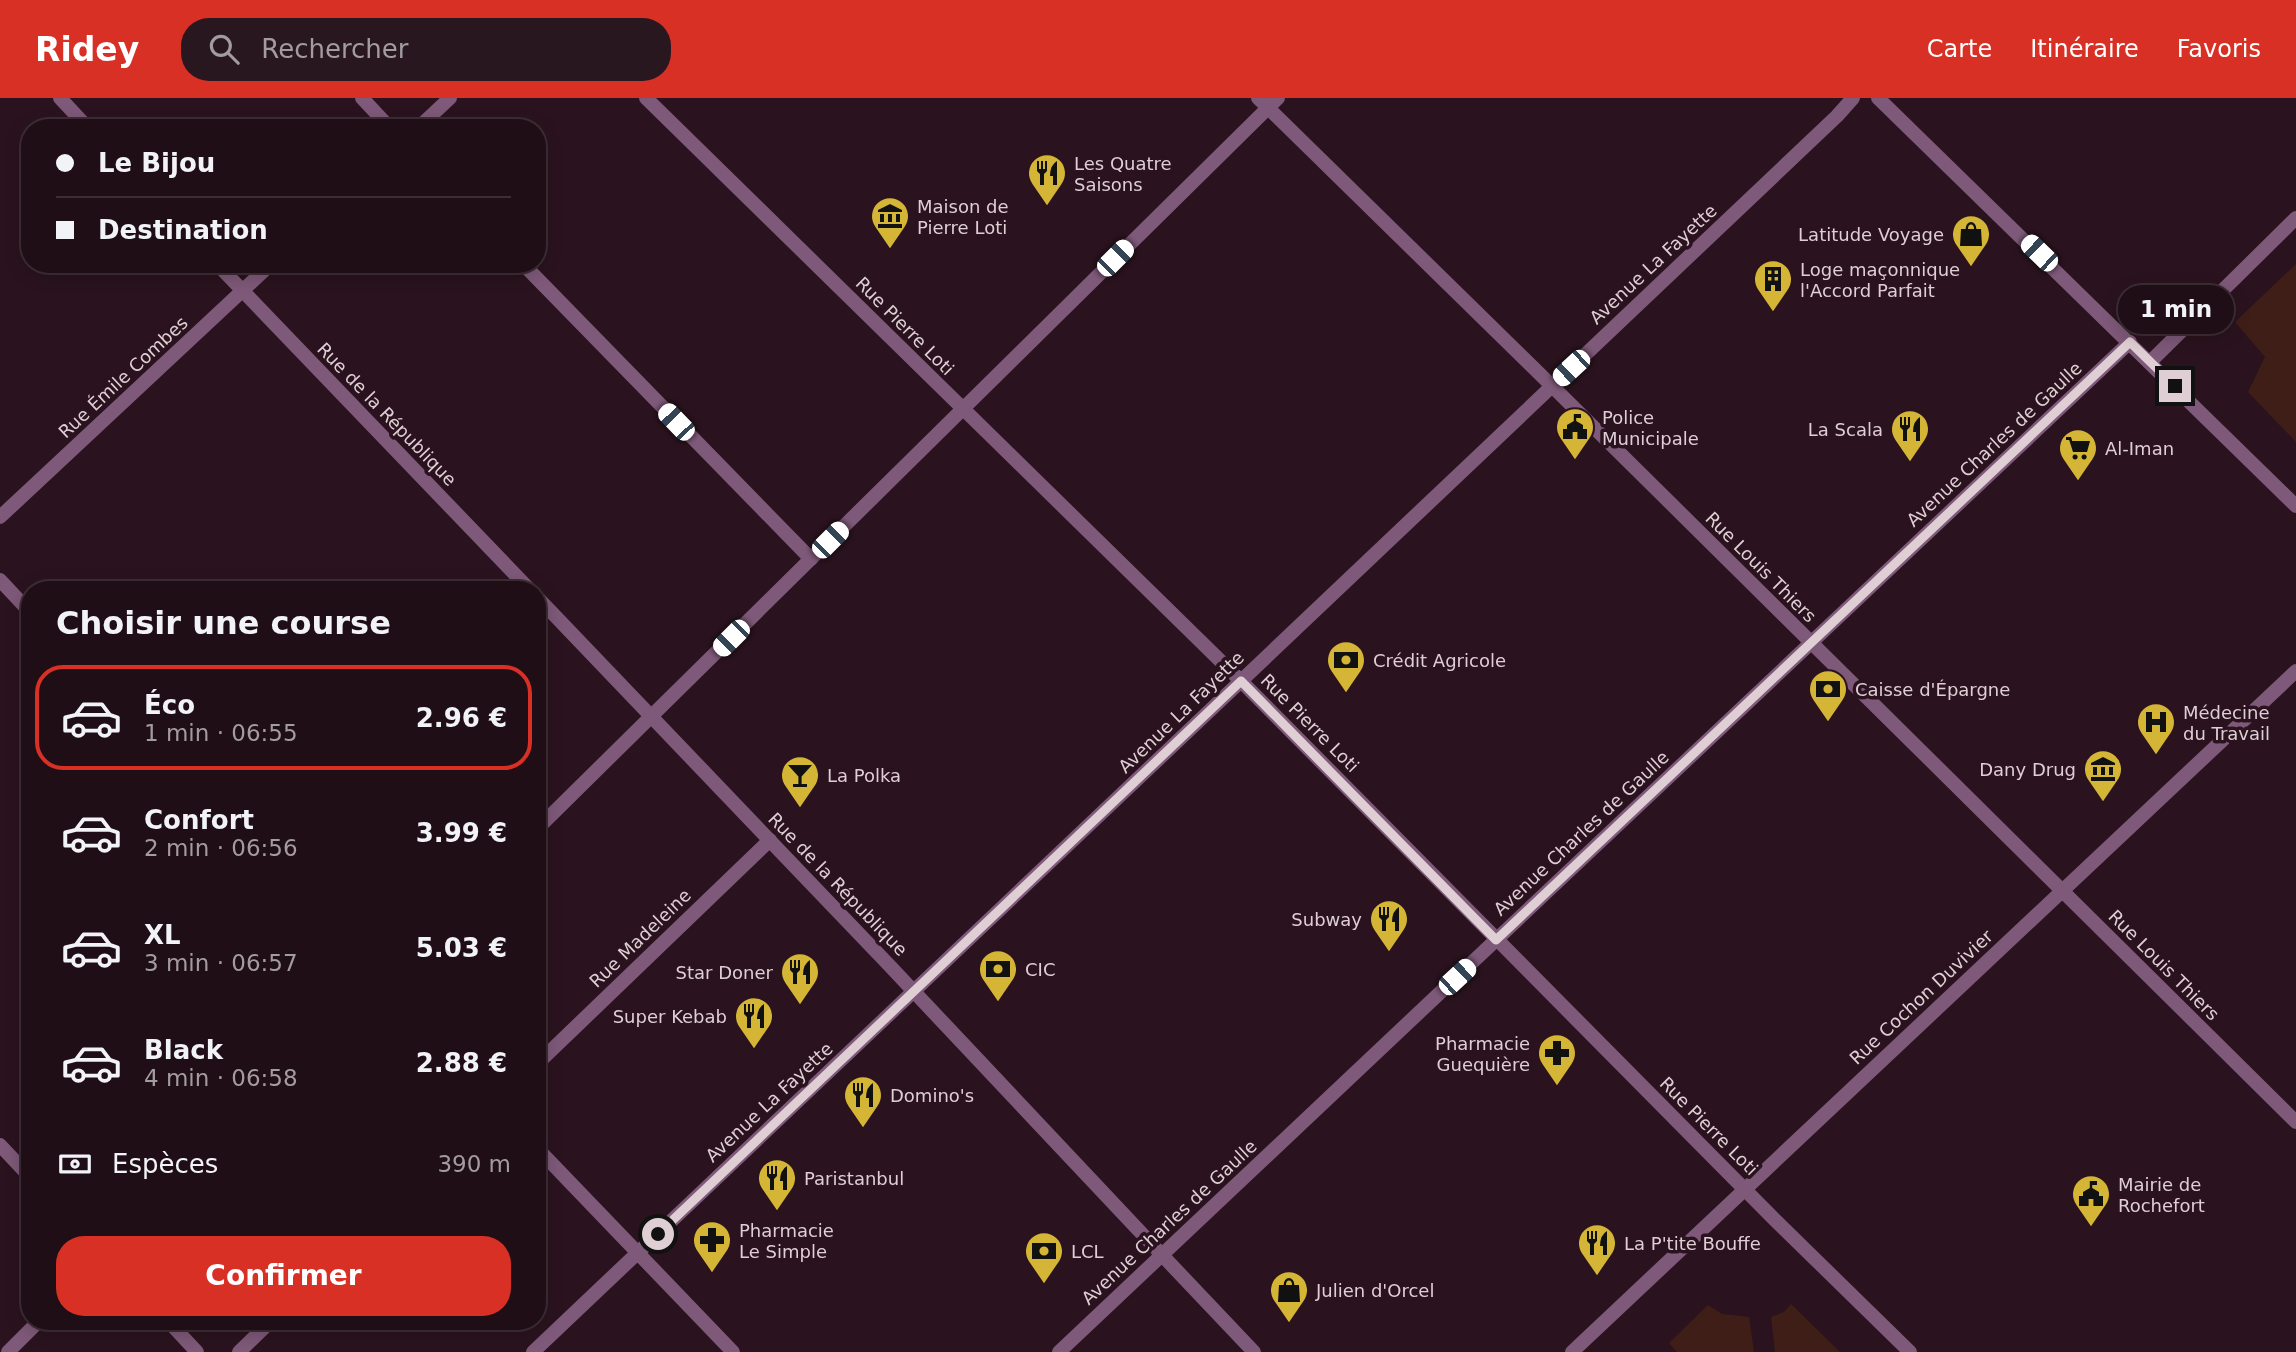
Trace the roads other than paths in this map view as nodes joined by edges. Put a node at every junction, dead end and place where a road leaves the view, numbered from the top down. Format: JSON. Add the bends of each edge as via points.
{"nodes":[{"id":1,"x":60,"y":98,"type":"edge"},
{"id":2,"x":362,"y":98,"type":"edge"},
{"id":3,"x":450,"y":98,"type":"edge"},
{"id":4,"x":646,"y":98,"type":"edge"},
{"id":5,"x":1853,"y":98,"type":"edge"},
{"id":6,"x":1878,"y":98,"type":"edge"},
{"id":7,"x":1268,"y":101,"type":"edge"},
{"id":8,"x":80,"y":119,"type":"edge"},
{"id":9,"x":382,"y":119,"type":"edge"},
{"id":10,"x":428,"y":119,"type":"edge"},
{"id":11,"x":2296,"y":218,"type":"edge"},
{"id":12,"x":225,"y":273,"type":"edge"},
{"id":13,"x":261,"y":273,"type":"edge"},
{"id":14,"x":532,"y":273,"type":"edge"},
{"id":15,"x":242,"y":291,"type":"junction"},
{"id":16,"x":2130,"y":342,"type":"junction"},
{"id":17,"x":2150,"y":362,"type":"junction"},
{"id":18,"x":1552,"y":386,"type":"junction"},
{"id":19,"x":962,"y":409,"type":"junction"},
{"id":20,"x":2296,"y":506,"type":"edge"},
{"id":21,"x":0,"y":517,"type":"edge"},
{"id":22,"x":811,"y":559,"type":"junction"},
{"id":23,"x":0,"y":580,"type":"edge"},
{"id":24,"x":521,"y":581,"type":"edge"},
{"id":25,"x":21,"y":602,"type":"edge"},
{"id":26,"x":546,"y":606,"type":"edge"},
{"id":27,"x":1811,"y":643,"type":"junction"},
{"id":28,"x":2296,"y":671,"type":"edge"},
{"id":29,"x":1241,"y":681,"type":"junction"},
{"id":30,"x":652,"y":716,"type":"junction"},
{"id":31,"x":546,"y":820,"type":"edge"},
{"id":32,"x":769,"y":840,"type":"junction"},
{"id":33,"x":2062,"y":891,"type":"junction"},
{"id":34,"x":1496,"y":940,"type":"junction"},
{"id":35,"x":914,"y":991,"type":"junction"},
{"id":36,"x":546,"y":1055,"type":"edge"},
{"id":37,"x":2296,"y":1122,"type":"edge"},
{"id":38,"x":0,"y":1145,"type":"edge"},
{"id":39,"x":546,"y":1156,"type":"edge"},
{"id":40,"x":21,"y":1167,"type":"edge"},
{"id":41,"x":1745,"y":1189,"type":"junction"},
{"id":42,"x":638,"y":1253,"type":"junction"},
{"id":43,"x":1162,"y":1255,"type":"junction"},
{"id":44,"x":30,"y":1330,"type":"edge"},
{"id":45,"x":176,"y":1330,"type":"edge"},
{"id":46,"x":262,"y":1330,"type":"edge"},
{"id":47,"x":8,"y":1352,"type":"edge"},
{"id":48,"x":197,"y":1352,"type":"edge"},
{"id":49,"x":239,"y":1352,"type":"edge"},
{"id":50,"x":533,"y":1352,"type":"edge"},
{"id":51,"x":733,"y":1352,"type":"edge"},
{"id":52,"x":1059,"y":1352,"type":"edge"},
{"id":53,"x":1254,"y":1352,"type":"edge"},
{"id":54,"x":1572,"y":1352,"type":"edge"},
{"id":55,"x":1910,"y":1352,"type":"edge"}],
"edges":[{"from":1,"to":8,"type":"street"},
{"from":2,"to":9,"type":"street"},
{"from":3,"to":10,"type":"street"},
{"from":4,"to":19,"type":"street","name":"Rue Pierre Loti"},
{"from":5,"to":18,"type":"street","name":"Avenue La Fayette"},
{"from":6,"to":16,"type":"street"},
{"from":7,"to":18,"type":"street","name":"Rue Louis Thiers"},
{"from":7,"to":19,"type":"street"},
{"from":11,"to":17,"type":"street"},
{"from":12,"to":15,"type":"street","name":"Rue de la République"},
{"from":13,"to":15,"type":"street","name":"Rue Émile Combes"},
{"from":14,"to":22,"type":"street"},
{"from":15,"to":21,"type":"street","name":"Rue Émile Combes"},
{"from":15,"to":24,"type":"street","name":"Rue de la République"},
{"from":16,"to":17,"type":"street"},
{"from":16,"to":27,"type":"street","name":"Avenue Charles de Gaulle"},
{"from":17,"to":20,"type":"street"},
{"from":18,"to":27,"type":"street","name":"Rue Louis Thiers"},
{"from":18,"to":29,"type":"street","name":"Avenue La Fayette"},
{"from":19,"to":22,"type":"street"},
{"from":19,"to":29,"type":"street","name":"Rue Pierre Loti"},
{"from":22,"to":30,"type":"street"},
{"from":23,"to":25,"type":"street"},
{"from":26,"to":30,"type":"street","name":"Rue de la République"},
{"from":27,"to":33,"type":"street","name":"Rue Louis Thiers"},
{"from":27,"to":34,"type":"street","name":"Avenue Charles de Gaulle"},
{"from":28,"to":33,"type":"street","name":"Rue Cochon Duvivier"},
{"from":29,"to":34,"type":"street","name":"Rue Pierre Loti"},
{"from":29,"to":35,"type":"street","name":"Avenue La Fayette"},
{"from":30,"to":31,"type":"street"},
{"from":30,"to":32,"type":"street","name":"Rue de la République"},
{"from":32,"to":35,"type":"street","name":"Rue de la République"},
{"from":32,"to":36,"type":"street","name":"Rue Madeleine"},
{"from":33,"to":37,"type":"street","name":"Rue Louis Thiers"},
{"from":33,"to":41,"type":"street","name":"Rue Cochon Duvivier"},
{"from":34,"to":41,"type":"street","name":"Rue Pierre Loti"},
{"from":34,"to":43,"type":"street","name":"Avenue Charles de Gaulle"},
{"from":35,"to":42,"type":"street","name":"Avenue La Fayette"},
{"from":35,"to":43,"type":"street","name":"Rue de la République"},
{"from":38,"to":40,"type":"street"},
{"from":39,"to":42,"type":"street"},
{"from":41,"to":54,"type":"street","name":"Rue Cochon Duvivier"},
{"from":41,"to":55,"type":"street","name":"Rue Pierre Loti"},
{"from":42,"to":50,"type":"street","name":"Avenue La Fayette"},
{"from":42,"to":51,"type":"street"},
{"from":43,"to":52,"type":"street","name":"Avenue Charles de Gaulle"},
{"from":43,"to":53,"type":"street","name":"Rue de la République"},
{"from":44,"to":47,"type":"street"},
{"from":45,"to":48,"type":"street"},
{"from":46,"to":49,"type":"street"}]}
